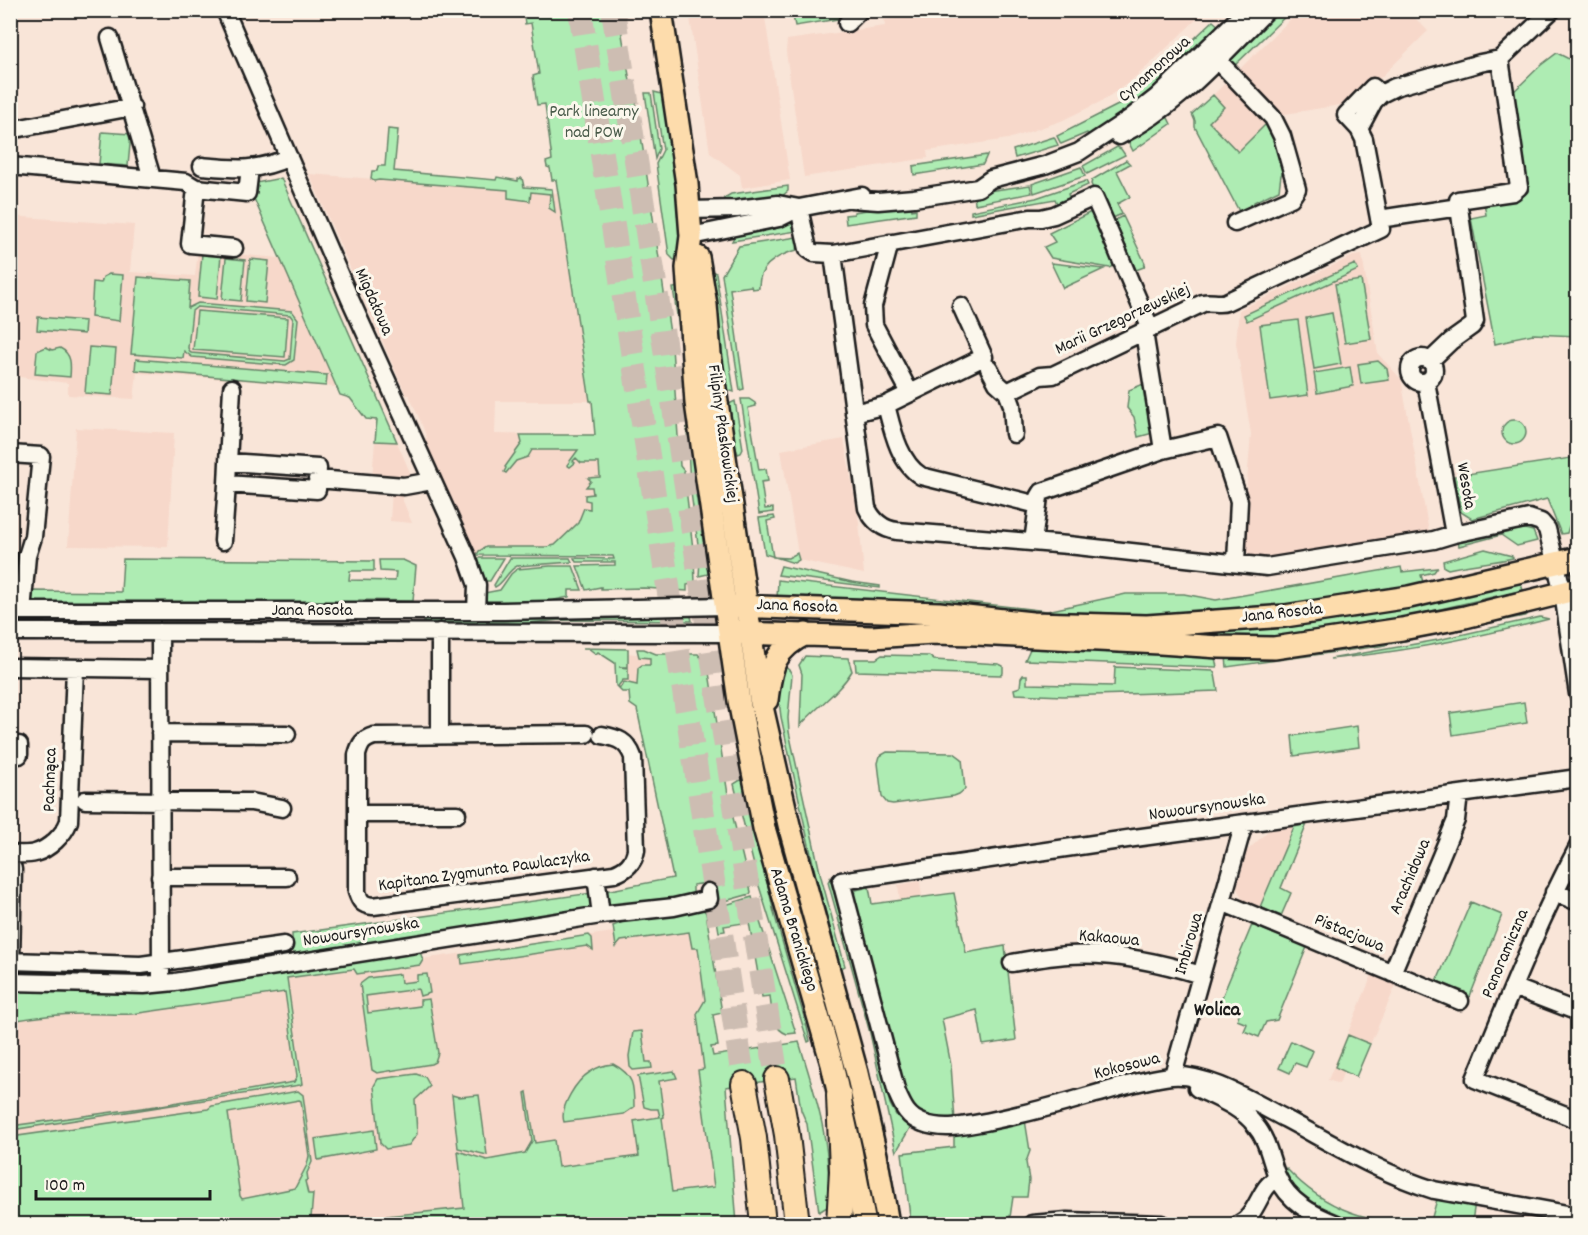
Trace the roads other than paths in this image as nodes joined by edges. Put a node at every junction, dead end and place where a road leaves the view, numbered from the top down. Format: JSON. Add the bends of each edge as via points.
{"nodes":[{"id":1,"x":225,"y":10,"type":"edge"},
{"id":2,"x":661,"y":10,"type":"edge"},
{"id":3,"x":860,"y":10,"type":"edge"},
{"id":4,"x":1247,"y":10,"type":"edge"},
{"id":5,"x":1267,"y":10,"type":"edge"},
{"id":6,"x":1552,"y":10,"type":"edge"},
{"id":7,"x":847,"y":23,"type":"dead end"},
{"id":8,"x":110,"y":38,"type":"dead end"},
{"id":9,"x":1212,"y":54,"type":"junction"},
{"id":10,"x":1500,"y":59,"type":"junction"},
{"id":11,"x":1381,"y":94,"type":"junction"},
{"id":12,"x":132,"y":107,"type":"junction"},
{"id":13,"x":1359,"y":129,"type":"junction"},
{"id":14,"x":10,"y":130,"type":"edge"},
{"id":15,"x":289,"y":157,"type":"junction"},
{"id":16,"x":10,"y":166,"type":"edge"},
{"id":17,"x":201,"y":166,"type":"dead end"},
{"id":18,"x":250,"y":168,"type":"junction"},
{"id":19,"x":152,"y":178,"type":"junction"},
{"id":20,"x":196,"y":188,"type":"junction"},
{"id":21,"x":1459,"y":207,"type":"junction"},
{"id":22,"x":799,"y":208,"type":"junction"},
{"id":23,"x":689,"y":210,"type":"junction"},
{"id":24,"x":1235,"y":223,"type":"dead end"},
{"id":25,"x":1380,"y":224,"type":"junction"},
{"id":26,"x":691,"y":236,"type":"junction"},
{"id":27,"x":890,"y":243,"type":"junction"},
{"id":28,"x":234,"y":248,"type":"dead end"},
{"id":29,"x":833,"y":254,"type":"junction"},
{"id":30,"x":961,"y":306,"type":"dead end"},
{"id":31,"x":1148,"y":330,"type":"junction"},
{"id":32,"x":987,"y":362,"type":"junction"},
{"id":33,"x":232,"y":388,"type":"dead end"},
{"id":34,"x":1007,"y":392,"type":"junction"},
{"id":35,"x":910,"y":393,"type":"junction"},
{"id":36,"x":886,"y":405,"type":"junction"},
{"id":37,"x":854,"y":413,"type":"junction"},
{"id":38,"x":1014,"y":434,"type":"dead end"},
{"id":39,"x":1163,"y":450,"type":"junction"},
{"id":40,"x":10,"y":454,"type":"edge"},
{"id":41,"x":228,"y":462,"type":"junction"},
{"id":42,"x":317,"y":479,"type":"junction"},
{"id":43,"x":432,"y":482,"type":"junction"},
{"id":44,"x":226,"y":484,"type":"junction"},
{"id":45,"x":1038,"y":505,"type":"junction"},
{"id":46,"x":1454,"y":534,"type":"junction"},
{"id":47,"x":223,"y":541,"type":"dead end"},
{"id":48,"x":1033,"y":542,"type":"junction"},
{"id":49,"x":1578,"y":558,"type":"edge"},
{"id":50,"x":1236,"y":562,"type":"junction"},
{"id":51,"x":1557,"y":564,"type":"junction"},
{"id":52,"x":1570,"y":591,"type":"edge"},
{"id":53,"x":724,"y":606,"type":"junction"},
{"id":54,"x":746,"y":606,"type":"junction"},
{"id":55,"x":16,"y":611,"type":"edge"},
{"id":56,"x":476,"y":611,"type":"junction"},
{"id":57,"x":10,"y":632,"type":"edge"},
{"id":58,"x":160,"y":632,"type":"junction"},
{"id":59,"x":440,"y":632,"type":"junction"},
{"id":60,"x":728,"y":633,"type":"junction"},
{"id":61,"x":750,"y":633,"type":"junction"},
{"id":62,"x":806,"y":634,"type":"junction"},
{"id":63,"x":10,"y":667,"type":"edge"},
{"id":64,"x":75,"y":668,"type":"junction"},
{"id":65,"x":160,"y":669,"type":"junction"},
{"id":66,"x":1578,"y":694,"type":"edge"},
{"id":67,"x":765,"y":718,"type":"junction"},
{"id":68,"x":160,"y":733,"type":"junction"},
{"id":69,"x":287,"y":734,"type":"dead end"},
{"id":70,"x":440,"y":734,"type":"junction"},
{"id":71,"x":1578,"y":778,"type":"edge"},
{"id":72,"x":1459,"y":794,"type":"junction"},
{"id":73,"x":85,"y":800,"type":"dead end"},
{"id":74,"x":160,"y":802,"type":"junction"},
{"id":75,"x":282,"y":808,"type":"dead end"},
{"id":76,"x":357,"y":814,"type":"junction"},
{"id":77,"x":457,"y":814,"type":"dead end"},
{"id":78,"x":1244,"y":823,"type":"junction"},
{"id":79,"x":1578,"y":847,"type":"edge"},
{"id":80,"x":12,"y":861,"type":"edge"},
{"id":81,"x":596,"y":876,"type":"junction"},
{"id":82,"x":160,"y":877,"type":"junction"},
{"id":83,"x":287,"y":877,"type":"dead end"},
{"id":84,"x":841,"y":881,"type":"joint"},
{"id":85,"x":708,"y":892,"type":"dead end"},
{"id":86,"x":1554,"y":892,"type":"junction"},
{"id":87,"x":1222,"y":902,"type":"junction"},
{"id":88,"x":1578,"y":902,"type":"edge"},
{"id":89,"x":601,"y":915,"type":"junction"},
{"id":90,"x":284,"y":945,"type":"dead end"},
{"id":91,"x":11,"y":961,"type":"edge"},
{"id":92,"x":160,"y":963,"type":"junction"},
{"id":93,"x":1012,"y":963,"type":"dead end"},
{"id":94,"x":1392,"y":973,"type":"junction"},
{"id":95,"x":1201,"y":975,"type":"junction"},
{"id":96,"x":10,"y":982,"type":"edge"},
{"id":97,"x":161,"y":983,"type":"junction"},
{"id":98,"x":1513,"y":987,"type":"junction"},
{"id":99,"x":1460,"y":1001,"type":"dead end"},
{"id":100,"x":1578,"y":1012,"type":"edge"},
{"id":101,"x":1180,"y":1076,"type":"junction"},
{"id":102,"x":777,"y":1079,"type":"tunnel mouth"},
{"id":103,"x":744,"y":1084,"type":"tunnel mouth"},
{"id":104,"x":839,"y":1096,"type":"junction"},
{"id":105,"x":1578,"y":1120,"type":"edge"},
{"id":106,"x":1278,"y":1178,"type":"junction"},
{"id":107,"x":1578,"y":1216,"type":"edge"},
{"id":108,"x":887,"y":1219,"type":"edge"},
{"id":109,"x":840,"y":1221,"type":"edge"},
{"id":110,"x":865,"y":1221,"type":"edge"},
{"id":111,"x":763,"y":1224,"type":"edge"},
{"id":112,"x":797,"y":1224,"type":"edge"},
{"id":113,"x":1032,"y":1224,"type":"edge"},
{"id":114,"x":1162,"y":1224,"type":"edge"},
{"id":115,"x":1239,"y":1224,"type":"edge"},
{"id":116,"x":1337,"y":1224,"type":"edge"}],
"edges":[{"from":1,"to":15,"type":"street","name":"Migdałowa"},
{"from":2,"to":23,"type":"main road","name":"Filipiny Płaskowickiej"},
{"from":3,"to":7,"type":"street"},
{"from":4,"to":9,"type":"street","name":"Cynamonowa"},
{"from":5,"to":9,"type":"street","name":"Cynamonowa"},
{"from":6,"to":10,"type":"street"},
{"from":8,"to":12,"type":"street"},
{"from":9,"to":22,"type":"street","name":"Cynamonowa","via":[[1183,94],[1159,113],[1091,149],[991,179],[978,176]]},
{"from":9,"to":24,"type":"street","via":[[1273,118],[1298,189],[1291,198]]},
{"from":10,"to":11,"type":"street"},
{"from":10,"to":21,"type":"street","name":"Marii Grzegorzewskiej","via":[[1519,187],[1513,192],[1458,200]]},
{"from":11,"to":13,"type":"street"},
{"from":11,"to":13,"type":"street","via":[[1373,87],[1346,115]]},
{"from":12,"to":14,"type":"street"},
{"from":12,"to":19,"type":"street"},
{"from":13,"to":25,"type":"street"},
{"from":15,"to":18,"type":"street","via":[[272,165]]},
{"from":15,"to":43,"type":"street","name":"Migdałowa"},
{"from":16,"to":19,"type":"street"},
{"from":17,"to":18,"type":"street"},
{"from":18,"to":20,"type":"street","via":[[247,193]]},
{"from":19,"to":20,"type":"street","via":[[186,182]]},
{"from":20,"to":28,"type":"street","via":[[190,244]]},
{"from":21,"to":25,"type":"street","name":"Marii Grzegorzewskiej"},
{"from":21,"to":46,"type":"street","name":"Wesoła","via":[[1475,321],[1430,361],[1417,359],[1410,371],[1414,379],[1426,382]]},
{"from":22,"to":23,"type":"street","name":"Cynamonowa","via":[[778,204]]},
{"from":22,"to":26,"type":"street","name":"Cynamonowa","via":[[779,218]]},
{"from":22,"to":29,"type":"street","via":[[808,249]]},
{"from":23,"to":26,"type":"main road","name":"Filipiny Płaskowickiej"},
{"from":25,"to":31,"type":"street","name":"Marii Grzegorzewskiej","via":[[1226,302],[1203,303]]},
{"from":26,"to":53,"type":"main road","name":"Filipiny Płaskowickiej","via":[[687,268],[694,391]]},
{"from":26,"to":54,"type":"main road","name":"Filipiny Płaskowickiej","via":[[700,266]]},
{"from":27,"to":29,"type":"street"},
{"from":27,"to":31,"type":"street","via":[[1041,218],[1094,197]]},
{"from":27,"to":35,"type":"street","via":[[873,306],[874,325]]},
{"from":29,"to":37,"type":"street"},
{"from":30,"to":32,"type":"street"},
{"from":31,"to":34,"type":"street","name":"Marii Grzegorzewskiej"},
{"from":31,"to":39,"type":"street"},
{"from":32,"to":34,"type":"street","via":[[997,383]]},
{"from":32,"to":35,"type":"street"},
{"from":33,"to":41,"type":"street"},
{"from":34,"to":38,"type":"street"},
{"from":35,"to":36,"type":"street"},
{"from":36,"to":37,"type":"street"},
{"from":36,"to":45,"type":"street","via":[[903,455],[916,473]]},
{"from":37,"to":48,"type":"street","via":[[867,508],[878,524],[897,531]]},
{"from":39,"to":45,"type":"street","via":[[1042,492]]},
{"from":39,"to":50,"type":"street","via":[[1218,437],[1239,501]]},
{"from":40,"to":55,"type":"street","via":[[41,456],[33,537]]},
{"from":41,"to":42,"type":"street","via":[[318,468]]},
{"from":41,"to":44,"type":"street"},
{"from":42,"to":43,"type":"street","via":[[404,486]]},
{"from":42,"to":44,"type":"street","via":[[317,490]]},
{"from":43,"to":56,"type":"street","name":"Migdałowa","via":[[474,576],[478,591]]},
{"from":44,"to":47,"type":"street"},
{"from":45,"to":48,"type":"street"},
{"from":46,"to":50,"type":"street","via":[[1267,567]]},
{"from":46,"to":51,"type":"street","name":"Wesoła","via":[[1533,518],[1547,529]]},
{"from":48,"to":50,"type":"street"},
{"from":49,"to":51,"type":"main road","name":"Jana Rosoła"},
{"from":51,"to":52,"type":"street","name":"Wesoła"},
{"from":51,"to":54,"type":"main road","name":"Jana Rosoła","via":[[1409,597],[1285,616],[1147,626]]},
{"from":52,"to":62,"type":"main road","name":"Jana Rosoła","via":[[1465,617],[1274,648],[976,634]]},
{"from":52,"to":66,"type":"street"},
{"from":53,"to":54,"type":"main road","name":"Jana Rosoła"},
{"from":53,"to":56,"type":"street","name":"Jana Rosoła"},
{"from":53,"to":60,"type":"main road","name":"Filipiny Płaskowickiej"},
{"from":54,"to":61,"type":"main road","name":"Filipiny Płaskowickiej"},
{"from":55,"to":56,"type":"street","name":"Jana Rosoła"},
{"from":57,"to":58,"type":"street","name":"Jana Rosoła"},
{"from":58,"to":59,"type":"street","name":"Jana Rosoła"},
{"from":58,"to":65,"type":"street"},
{"from":59,"to":60,"type":"street","name":"Jana Rosoła"},
{"from":59,"to":70,"type":"street"},
{"from":60,"to":61,"type":"main road","name":"Jana Rosoła"},
{"from":60,"to":104,"type":"main road","name":"Adama Branickiego","via":[[766,836]]},
{"from":61,"to":62,"type":"main road","name":"Jana Rosoła"},
{"from":61,"to":67,"type":"main road","name":"Adama Branickiego"},
{"from":62,"to":67,"type":"main road","name":"Adama Branickiego","via":[[787,645],[773,664]]},
{"from":63,"to":64,"type":"street"},
{"from":64,"to":65,"type":"street"},
{"from":64,"to":80,"type":"street","name":"Pachnąca","via":[[69,821],[62,834],[46,848]]},
{"from":65,"to":68,"type":"street"},
{"from":67,"to":108,"type":"main road","name":"Adama Branickiego","via":[[789,825],[857,1073]]},
{"from":68,"to":69,"type":"street"},
{"from":68,"to":74,"type":"street"},
{"from":70,"to":76,"type":"street","name":"Kapitana Zygmunta Pawlaczyka","via":[[375,736],[363,741],[357,755]]},
{"from":70,"to":81,"type":"street","name":"Kapitana Zygmunta Pawlaczyka","via":[[594,734],[623,741],[633,757],[636,850],[626,868]]},
{"from":71,"to":72,"type":"street","name":"Nowoursynowska"},
{"from":72,"to":78,"type":"street","name":"Nowoursynowska"},
{"from":72,"to":94,"type":"street","name":"Arachidowa","via":[[1456,820]]},
{"from":73,"to":74,"type":"street"},
{"from":74,"to":75,"type":"street","via":[[250,802]]},
{"from":74,"to":82,"type":"street"},
{"from":76,"to":77,"type":"street"},
{"from":76,"to":81,"type":"street","name":"Kapitana Zygmunta Pawlaczyka","via":[[357,892],[366,905],[446,898]]},
{"from":78,"to":84,"type":"street","name":"Nowoursynowska"},
{"from":78,"to":87,"type":"street","name":"Imbirowa"},
{"from":79,"to":86,"type":"street","name":"Panoramiczna"},
{"from":80,"to":91,"type":"street"},
{"from":81,"to":89,"type":"street"},
{"from":82,"to":83,"type":"street"},
{"from":82,"to":92,"type":"street"},
{"from":84,"to":101,"type":"street","name":"Kokosowa","via":[[897,1093],[903,1108],[915,1120],[933,1126],[970,1125],[1137,1082]]},
{"from":85,"to":89,"type":"street","name":"Nowoursynowska","via":[[709,899],[674,907]]},
{"from":86,"to":88,"type":"street"},
{"from":86,"to":98,"type":"street","name":"Panoramiczna"},
{"from":87,"to":94,"type":"street","name":"Pistacjowa"},
{"from":87,"to":95,"type":"street","name":"Imbirowa"},
{"from":89,"to":97,"type":"street","name":"Nowoursynowska"},
{"from":90,"to":92,"type":"street"},
{"from":91,"to":92,"type":"street"},
{"from":92,"to":97,"type":"street"},
{"from":93,"to":95,"type":"street","name":"Kakaowa","via":[[1067,955],[1106,956]]},
{"from":94,"to":99,"type":"street","name":"Pistacjowa"},
{"from":95,"to":101,"type":"street","name":"Imbirowa"},
{"from":96,"to":97,"type":"street","name":"Nowoursynowska"},
{"from":98,"to":100,"type":"street"},
{"from":98,"to":105,"type":"street","name":"Panoramiczna","via":[[1475,1079]]},
{"from":101,"to":106,"type":"street","via":[[1236,1108],[1256,1126]]},
{"from":101,"to":107,"type":"street","name":"Kokosowa","via":[[1203,1080],[1238,1095],[1419,1185]]},
{"from":102,"to":112,"type":"highway"},
{"from":103,"to":111,"type":"highway"},
{"from":104,"to":109,"type":"highway"},
{"from":104,"to":110,"type":"main road","name":"Adama Branickiego"},
{"from":106,"to":115,"type":"street","via":[[1270,1183],[1251,1215]]},
{"from":106,"to":116,"type":"street","via":[[1299,1204]]},
{"from":113,"to":114,"type":"street"}]}
